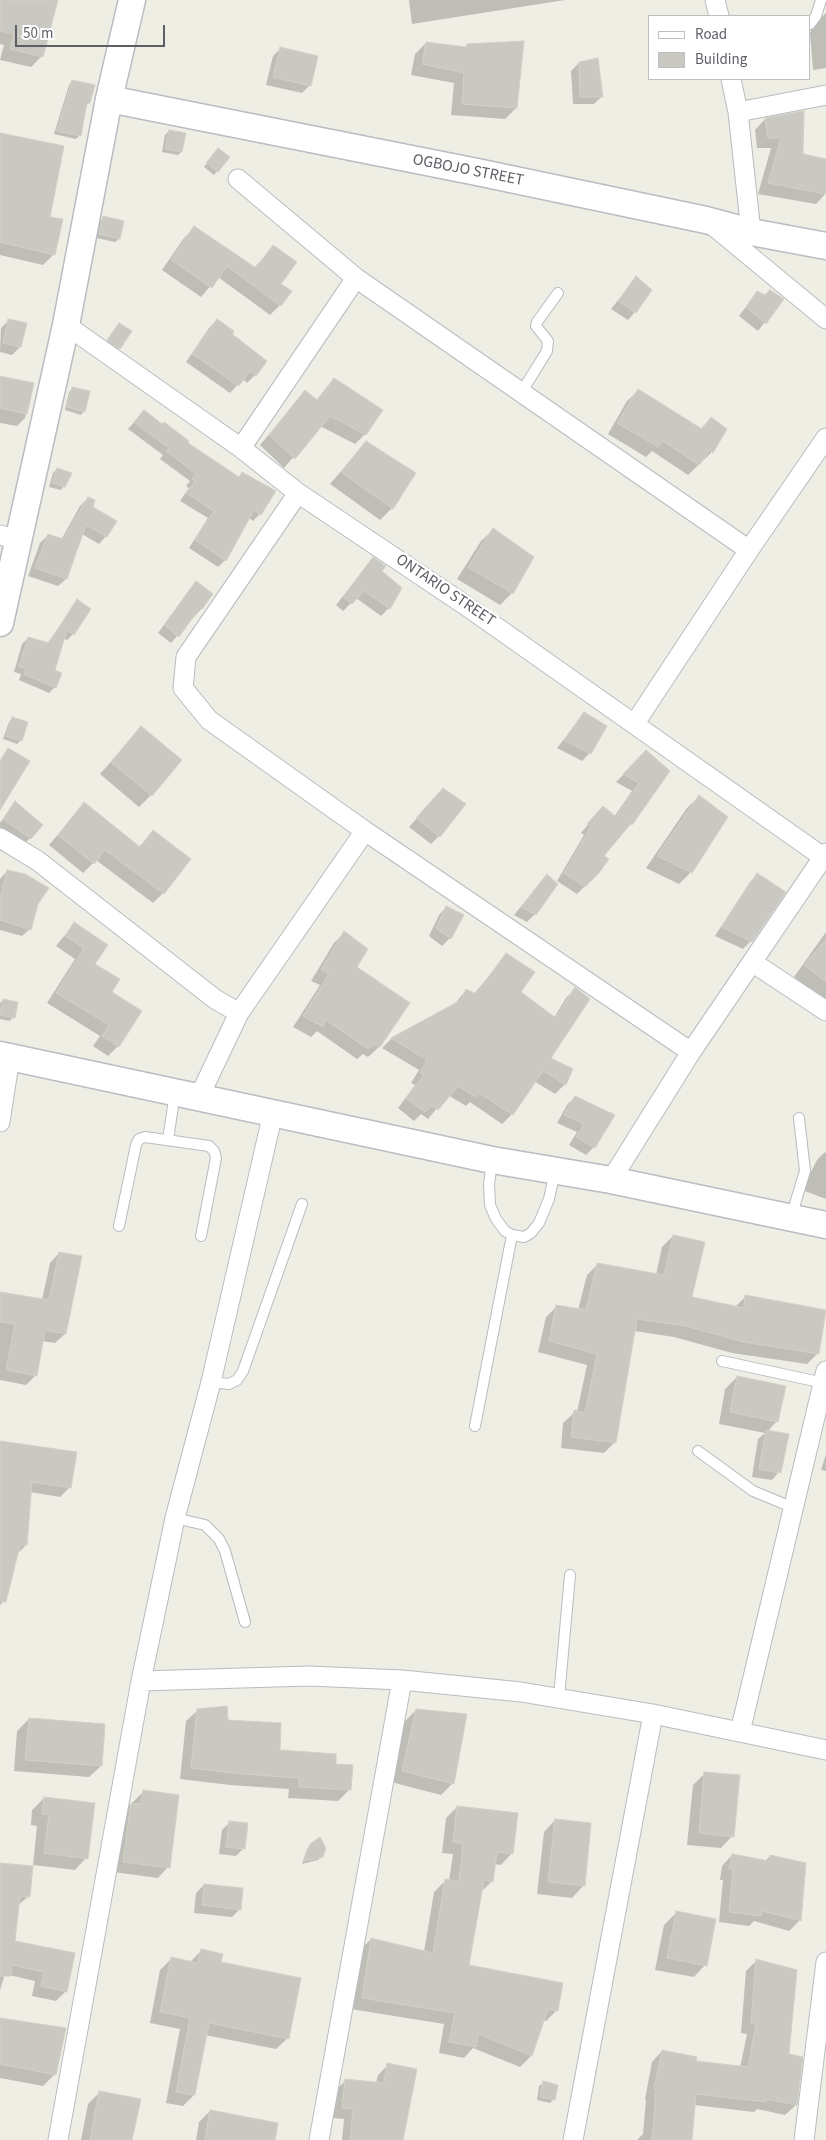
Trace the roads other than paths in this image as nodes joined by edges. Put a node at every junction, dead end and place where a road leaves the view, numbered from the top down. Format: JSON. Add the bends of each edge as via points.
{"nodes":[{"id":1,"x":132,"y":0,"type":"edge"},
{"id":2,"x":716,"y":0,"type":"edge"},
{"id":3,"x":821,"y":0,"type":"edge"},
{"id":4,"x":719,"y":15,"type":"edge"},
{"id":5,"x":811,"y":23,"type":"edge"},
{"id":6,"x":731,"y":80,"type":"edge"},
{"id":7,"x":826,"y":95,"type":"edge"},
{"id":8,"x":109,"y":99,"type":"junction"},
{"id":9,"x":738,"y":112,"type":"junction"},
{"id":10,"x":238,"y":179,"type":"dead end"},
{"id":11,"x":706,"y":220,"type":"junction"},
{"id":12,"x":751,"y":232,"type":"junction"},
{"id":13,"x":826,"y":246,"type":"edge"},
{"id":14,"x":356,"y":278,"type":"junction"},
{"id":15,"x":558,"y":293,"type":"dead end"},
{"id":16,"x":826,"y":319,"type":"edge"},
{"id":17,"x":66,"y":326,"type":"junction"},
{"id":18,"x":522,"y":392,"type":"junction"},
{"id":19,"x":826,"y":438,"type":"edge"},
{"id":20,"x":241,"y":448,"type":"junction"},
{"id":21,"x":298,"y":493,"type":"junction"},
{"id":22,"x":9,"y":538,"type":"edge"},
{"id":23,"x":749,"y":550,"type":"junction"},
{"id":24,"x":0,"y":623,"type":"edge"},
{"id":25,"x":635,"y":723,"type":"junction"},
{"id":26,"x":365,"y":831,"type":"junction"},
{"id":27,"x":0,"y":838,"type":"edge"},
{"id":28,"x":825,"y":855,"type":"edge"},
{"id":29,"x":752,"y":962,"type":"junction"},
{"id":30,"x":826,"y":1010,"type":"edge"},
{"id":31,"x":239,"y":1013,"type":"junction"},
{"id":32,"x":690,"y":1052,"type":"junction"},
{"id":33,"x":5,"y":1056,"type":"edge"},
{"id":34,"x":187,"y":1094,"type":"junction"},
{"id":35,"x":273,"y":1113,"type":"junction"},
{"id":36,"x":799,"y":1118,"type":"dead end"},
{"id":37,"x":0,"y":1122,"type":"edge"},
{"id":38,"x":168,"y":1140,"type":"junction"},
{"id":39,"x":492,"y":1160,"type":"junction"},
{"id":40,"x":555,"y":1172,"type":"junction"},
{"id":41,"x":611,"y":1180,"type":"junction"},
{"id":42,"x":302,"y":1204,"type":"dead end"},
{"id":43,"x":790,"y":1218,"type":"junction"},
{"id":44,"x":826,"y":1225,"type":"edge"},
{"id":45,"x":119,"y":1226,"type":"dead end"},
{"id":46,"x":201,"y":1236,"type":"dead end"},
{"id":47,"x":512,"y":1236,"type":"junction"},
{"id":48,"x":722,"y":1361,"type":"dead end"},
{"id":49,"x":825,"y":1377,"type":"edge"},
{"id":50,"x":211,"y":1382,"type":"junction"},
{"id":51,"x":475,"y":1426,"type":"dead end"},
{"id":52,"x":698,"y":1451,"type":"dead end"},
{"id":53,"x":794,"y":1508,"type":"junction"},
{"id":54,"x":175,"y":1518,"type":"junction"},
{"id":55,"x":570,"y":1575,"type":"dead end"},
{"id":56,"x":245,"y":1622,"type":"dead end"},
{"id":57,"x":402,"y":1680,"type":"junction"},
{"id":58,"x":141,"y":1681,"type":"junction"},
{"id":59,"x":559,"y":1697,"type":"junction"},
{"id":60,"x":653,"y":1714,"type":"junction"},
{"id":61,"x":740,"y":1732,"type":"junction"},
{"id":62,"x":826,"y":1750,"type":"edge"},
{"id":63,"x":826,"y":1962,"type":"edge"},
{"id":64,"x":58,"y":2140,"type":"edge"},
{"id":65,"x":319,"y":2140,"type":"edge"},
{"id":66,"x":572,"y":2140,"type":"edge"},
{"id":67,"x":804,"y":2140,"type":"edge"}],
"edges":[{"from":1,"to":8,"type":"street"},
{"from":2,"to":4,"type":"street"},
{"from":3,"to":5,"type":"lane"},
{"from":6,"to":9,"type":"street"},
{"from":7,"to":9,"type":"street"},
{"from":8,"to":11,"type":"street","name":"OGBOJO STREET"},
{"from":8,"to":17,"type":"street"},
{"from":9,"to":12,"type":"street"},
{"from":10,"to":14,"type":"street"},
{"from":11,"to":12,"type":"street","name":"OGBOJO STREET"},
{"from":11,"to":16,"type":"street"},
{"from":12,"to":13,"type":"street","name":"OGBOJO STREET"},
{"from":14,"to":18,"type":"street"},
{"from":14,"to":20,"type":"street"},
{"from":15,"to":18,"type":"lane","via":[[537,322],[536,326],[548,341],[547,351]]},
{"from":17,"to":20,"type":"street","name":"ONTARIO STREET"},
{"from":17,"to":22,"type":"street"},
{"from":18,"to":23,"type":"street"},
{"from":19,"to":23,"type":"street"},
{"from":20,"to":21,"type":"street","name":"ONTARIO STREET"},
{"from":21,"to":25,"type":"street","name":"ONTARIO STREET"},
{"from":21,"to":26,"type":"street","via":[[186,657],[183,688],[208,720]]},
{"from":22,"to":24,"type":"street"},
{"from":23,"to":25,"type":"street"},
{"from":25,"to":28,"type":"street","name":"ONTARIO STREET"},
{"from":26,"to":31,"type":"street"},
{"from":26,"to":32,"type":"street"},
{"from":27,"to":31,"type":"street","via":[[38,861],[215,999]]},
{"from":28,"to":29,"type":"street"},
{"from":29,"to":30,"type":"street"},
{"from":29,"to":32,"type":"street"},
{"from":31,"to":34,"type":"street"},
{"from":32,"to":41,"type":"street"},
{"from":33,"to":34,"type":"street"},
{"from":33,"to":37,"type":"street"},
{"from":34,"to":35,"type":"street"},
{"from":34,"to":38,"type":"lane"},
{"from":35,"to":39,"type":"street"},
{"from":35,"to":50,"type":"street"},
{"from":36,"to":43,"type":"lane","via":[[805,1171]]},
{"from":38,"to":45,"type":"lane","via":[[139,1139]]},
{"from":38,"to":46,"type":"lane","via":[[209,1146],[214,1151],[216,1158]]},
{"from":39,"to":40,"type":"street"},
{"from":39,"to":47,"type":"lane","via":[[490,1205],[496,1219]]},
{"from":40,"to":41,"type":"street"},
{"from":40,"to":47,"type":"lane","via":[[539,1223],[524,1237]]},
{"from":41,"to":43,"type":"street"},
{"from":42,"to":50,"type":"lane","via":[[243,1371],[238,1380],[229,1384]]},
{"from":43,"to":44,"type":"street"},
{"from":47,"to":51,"type":"lane"},
{"from":48,"to":49,"type":"lane"},
{"from":49,"to":53,"type":"street"},
{"from":50,"to":54,"type":"street"},
{"from":52,"to":53,"type":"lane","via":[[753,1491]]},
{"from":53,"to":61,"type":"street"},
{"from":54,"to":56,"type":"lane","via":[[205,1525],[219,1539]]},
{"from":54,"to":58,"type":"street"},
{"from":55,"to":59,"type":"lane"},
{"from":57,"to":58,"type":"street","via":[[309,1676]]},
{"from":57,"to":59,"type":"street"},
{"from":57,"to":65,"type":"street"},
{"from":58,"to":64,"type":"street"},
{"from":59,"to":60,"type":"street"},
{"from":60,"to":61,"type":"street"},
{"from":60,"to":66,"type":"street"},
{"from":61,"to":62,"type":"street"},
{"from":63,"to":67,"type":"street"}]}
